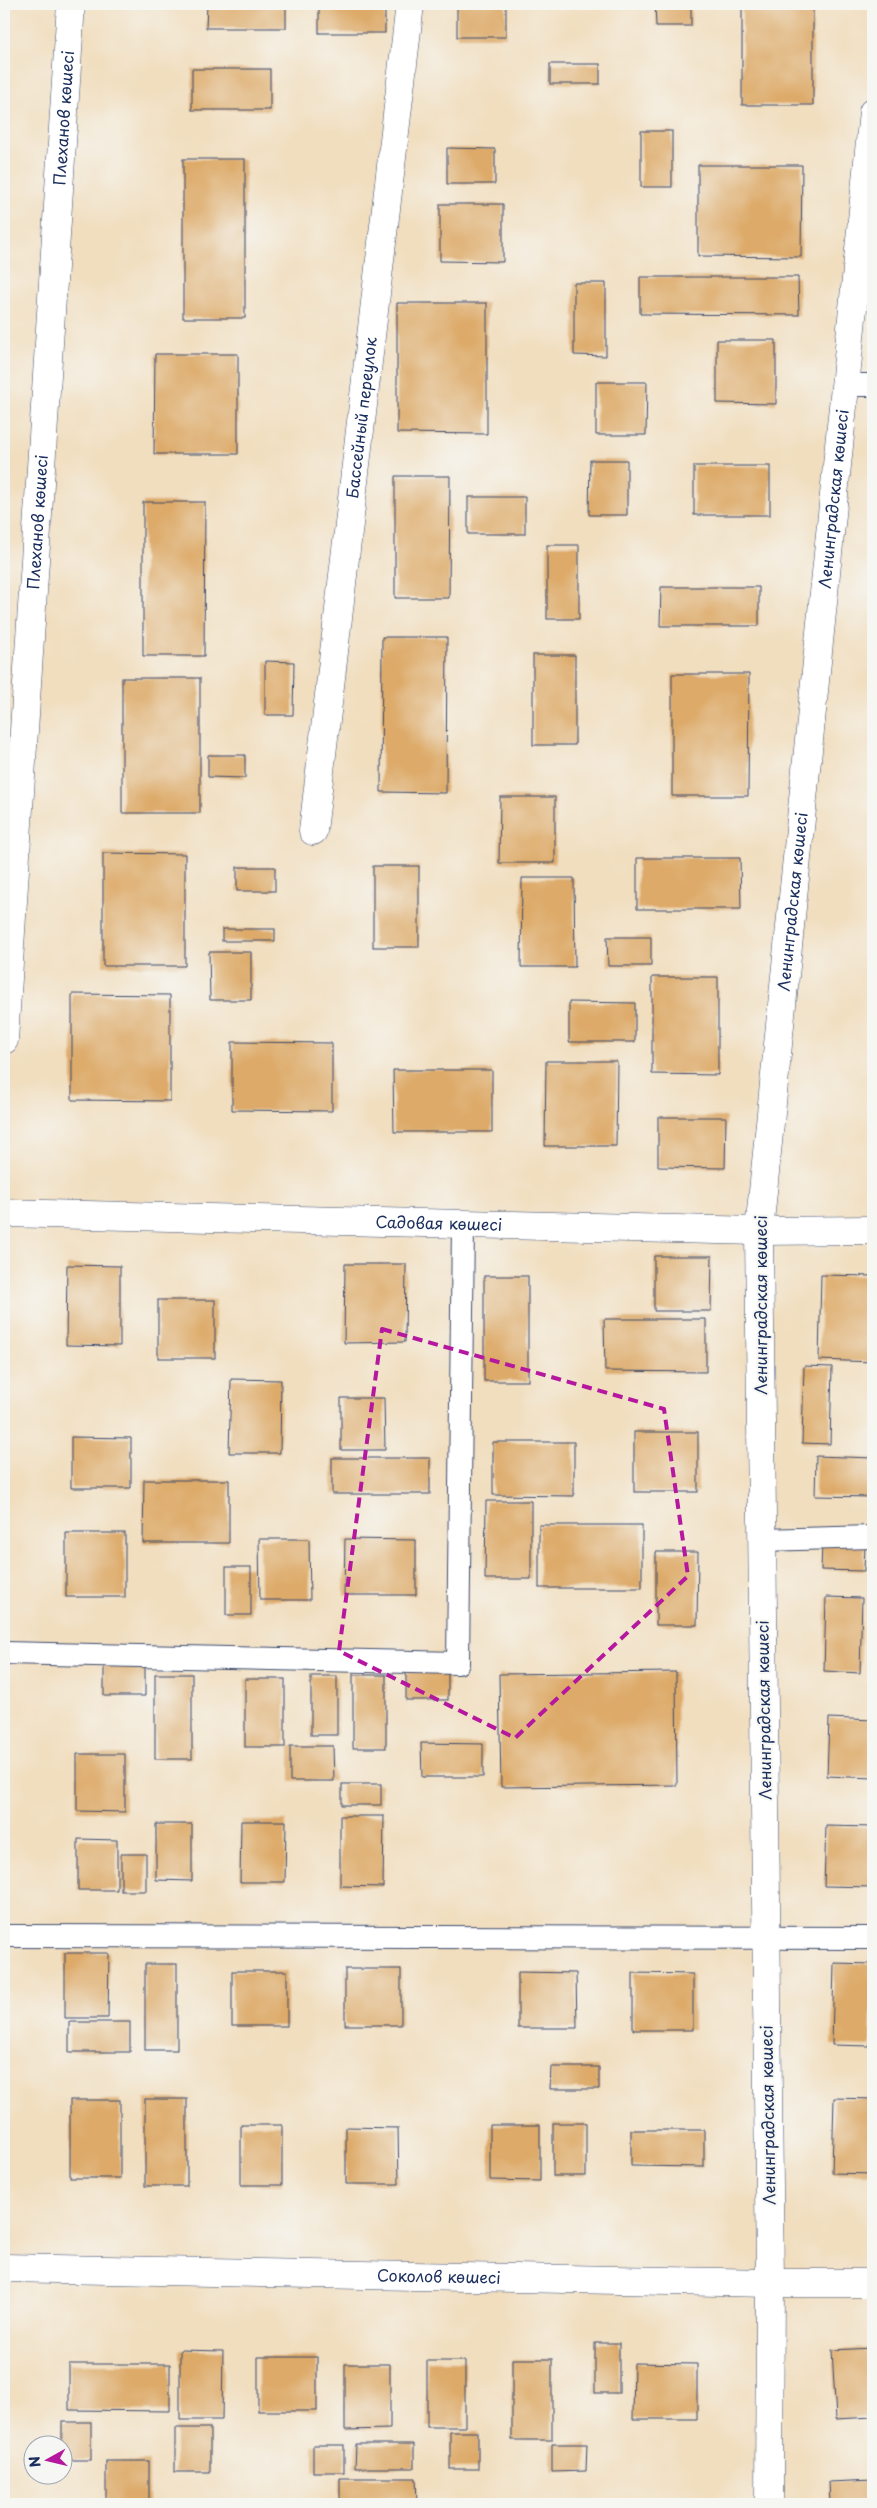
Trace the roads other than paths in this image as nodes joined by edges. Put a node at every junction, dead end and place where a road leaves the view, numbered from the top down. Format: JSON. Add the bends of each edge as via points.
{"nodes":[{"id":1,"x":71,"y":4,"type":"edge"},
{"id":2,"x":410,"y":4,"type":"edge"},
{"id":3,"x":873,"y":112,"type":"edge"},
{"id":4,"x":846,"y":384,"type":"junction"},
{"id":5,"x":873,"y":384,"type":"edge"},
{"id":6,"x":313,"y":831,"type":"dead end"},
{"id":7,"x":4,"y":1040,"type":"edge"},
{"id":8,"x":4,"y":1213,"type":"edge"},
{"id":9,"x":464,"y":1224,"type":"junction"},
{"id":10,"x":873,"y":1230,"type":"edge"},
{"id":11,"x":759,"y":1231,"type":"junction"},
{"id":12,"x":873,"y":1537,"type":"edge"},
{"id":13,"x":762,"y":1540,"type":"junction"},
{"id":14,"x":4,"y":1653,"type":"edge"},
{"id":15,"x":4,"y":1936,"type":"edge"},
{"id":16,"x":766,"y":1938,"type":"junction"},
{"id":17,"x":873,"y":1938,"type":"edge"},
{"id":18,"x":4,"y":2268,"type":"edge"},
{"id":19,"x":770,"y":2283,"type":"junction"},
{"id":20,"x":873,"y":2283,"type":"edge"},
{"id":21,"x":769,"y":2504,"type":"edge"}],
"edges":[{"from":1,"to":7,"type":"street","name":"Плеханов көшесі"},
{"from":2,"to":6,"type":"street","name":"Бассейный переулок"},
{"from":3,"to":4,"type":"street","name":"Ленинградская көшесі"},
{"from":4,"to":5,"type":"lane"},
{"from":4,"to":11,"type":"street","name":"Ленинградская көшесі"},
{"from":8,"to":9,"type":"street","name":"Садовая көшесі"},
{"from":9,"to":11,"type":"street","name":"Садовая көшесі"},
{"from":9,"to":14,"type":"lane","via":[[458,1662]]},
{"from":10,"to":11,"type":"street","name":"Садовая көшесі"},
{"from":11,"to":13,"type":"street","name":"Ленинградская көшесі"},
{"from":12,"to":13,"type":"lane"},
{"from":13,"to":16,"type":"street","name":"Ленинградская көшесі"},
{"from":15,"to":16,"type":"lane"},
{"from":16,"to":17,"type":"lane"},
{"from":16,"to":19,"type":"street","name":"Ленинградская көшесі"},
{"from":18,"to":19,"type":"street","name":"Соколов көшесі"},
{"from":19,"to":20,"type":"street","name":"Соколов көшесі"},
{"from":19,"to":21,"type":"street","name":"Ленинградская көшесі"}]}
